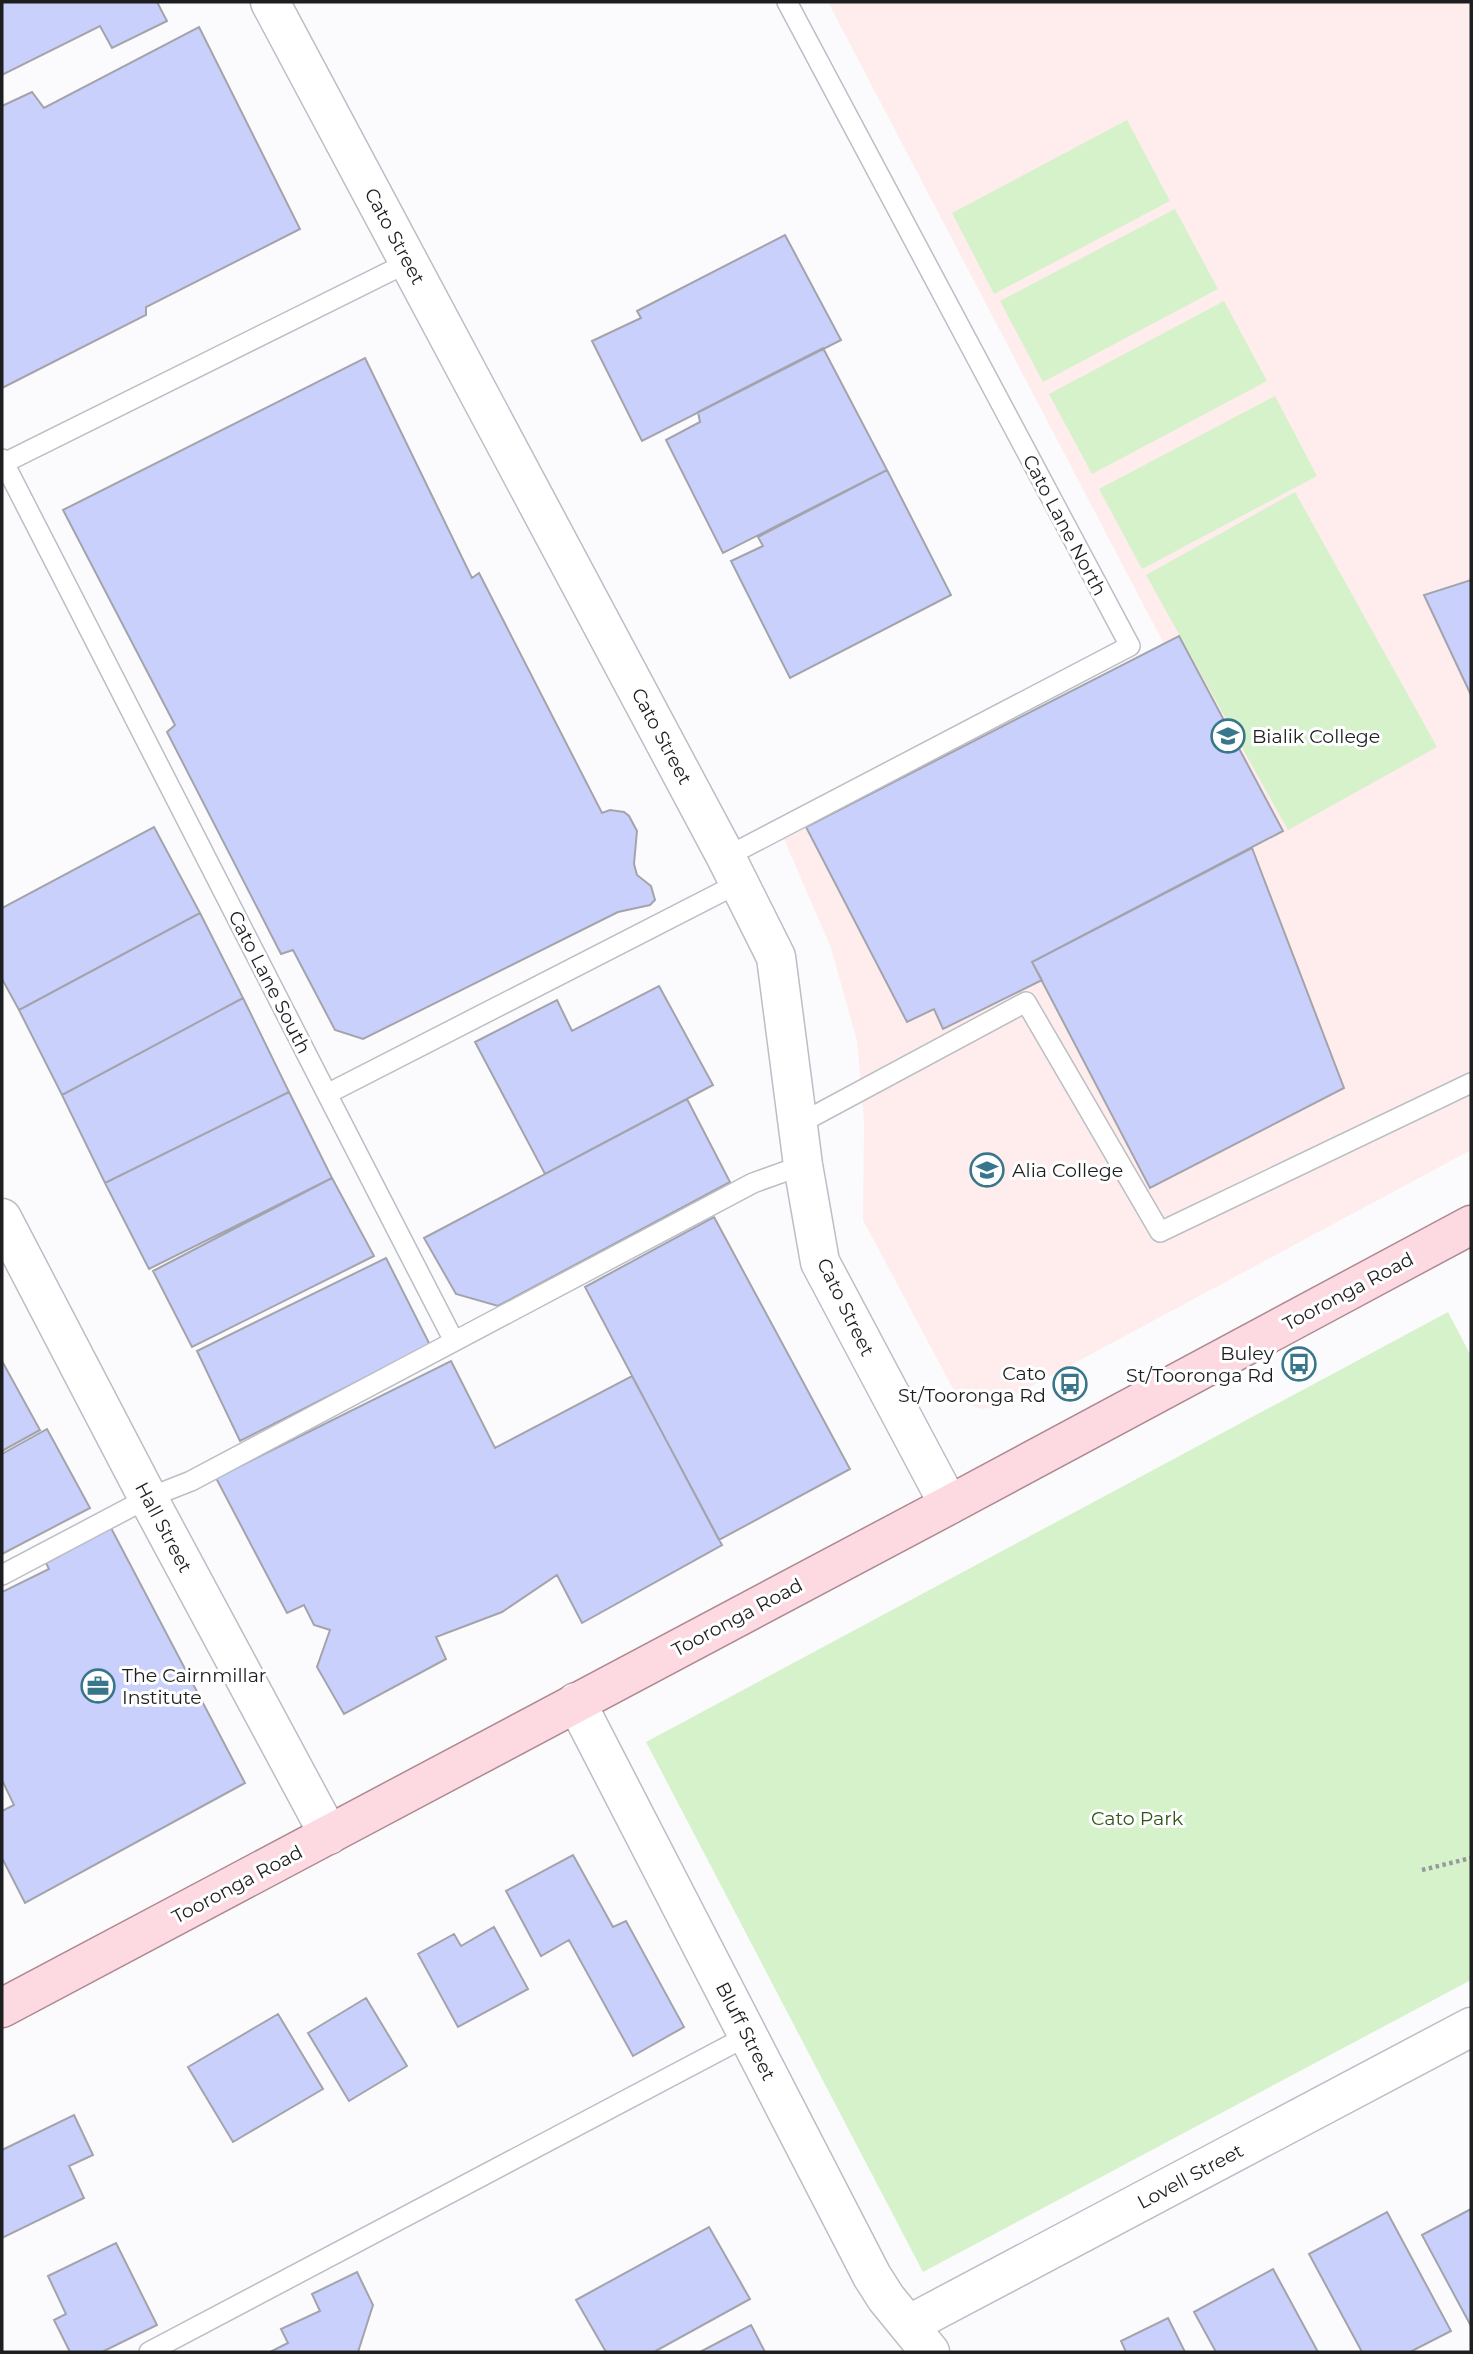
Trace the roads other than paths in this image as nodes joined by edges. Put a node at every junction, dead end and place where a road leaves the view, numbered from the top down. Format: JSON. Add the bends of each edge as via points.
{"nodes":[{"id":1,"x":270,"y":2,"type":"edge"},
{"id":2,"x":787,"y":2,"type":"edge"},
{"id":3,"x":409,"y":262,"type":"junction"},
{"id":4,"x":3,"y":461,"type":"edge"},
{"id":5,"x":733,"y":870,"type":"junction"},
{"id":6,"x":1471,"y":1083,"type":"edge"},
{"id":7,"x":327,"y":1094,"type":"junction"},
{"id":8,"x":797,"y":1125,"type":"junction"},
{"id":9,"x":803,"y":1165,"type":"junction"},
{"id":10,"x":2,"y":1218,"type":"edge"},
{"id":11,"x":1468,"y":1234,"type":"edge"},
{"id":12,"x":454,"y":1341,"type":"junction"},
{"id":13,"x":148,"y":1498,"type":"junction"},
{"id":14,"x":949,"y":1505,"type":"junction"},
{"id":15,"x":2,"y":1575,"type":"edge"},
{"id":16,"x":576,"y":1702,"type":"junction"},
{"id":17,"x":329,"y":1835,"type":"junction"},
{"id":18,"x":2,"y":2008,"type":"edge"},
{"id":19,"x":1471,"y":2027,"type":"edge"},
{"id":20,"x":749,"y":2035,"type":"junction"},
{"id":21,"x":919,"y":2339,"type":"edge"},
{"id":22,"x":149,"y":2352,"type":"edge"}],
"edges":[{"from":1,"to":3,"type":"street","name":"Cato Street"},
{"from":2,"to":5,"type":"lane","name":"Cato Lane North","via":[[1130,646]]},
{"from":3,"to":4,"type":"lane"},
{"from":3,"to":5,"type":"street","name":"Cato Street"},
{"from":4,"to":7,"type":"lane","name":"Cato Lane South"},
{"from":5,"to":7,"type":"lane"},
{"from":5,"to":8,"type":"street","name":"Cato Street","via":[[776,957]]},
{"from":6,"to":8,"type":"lane","via":[[1160,1232],[1026,1002]]},
{"from":7,"to":12,"type":"lane","name":"Cato Lane South"},
{"from":8,"to":9,"type":"street","name":"Cato Street"},
{"from":9,"to":12,"type":"lane","via":[[753,1183]]},
{"from":9,"to":14,"type":"street","name":"Cato Street","via":[[820,1262]]},
{"from":10,"to":13,"type":"street","name":"Hall Street"},
{"from":11,"to":14,"type":"main road","name":"Tooronga Road"},
{"from":12,"to":13,"type":"lane","via":[[191,1481]]},
{"from":13,"to":15,"type":"lane"},
{"from":13,"to":17,"type":"street","name":"Hall Street"},
{"from":14,"to":16,"type":"main road","name":"Tooronga Road"},
{"from":16,"to":17,"type":"main road","name":"Tooronga Road"},
{"from":16,"to":20,"type":"street","name":"Bluff Street"},
{"from":17,"to":18,"type":"main road","name":"Tooronga Road"},
{"from":19,"to":21,"type":"street","name":"Lovell Street"},
{"from":20,"to":21,"type":"street","name":"Bluff Street","via":[[872,2276]]},
{"from":20,"to":22,"type":"lane"}]}
